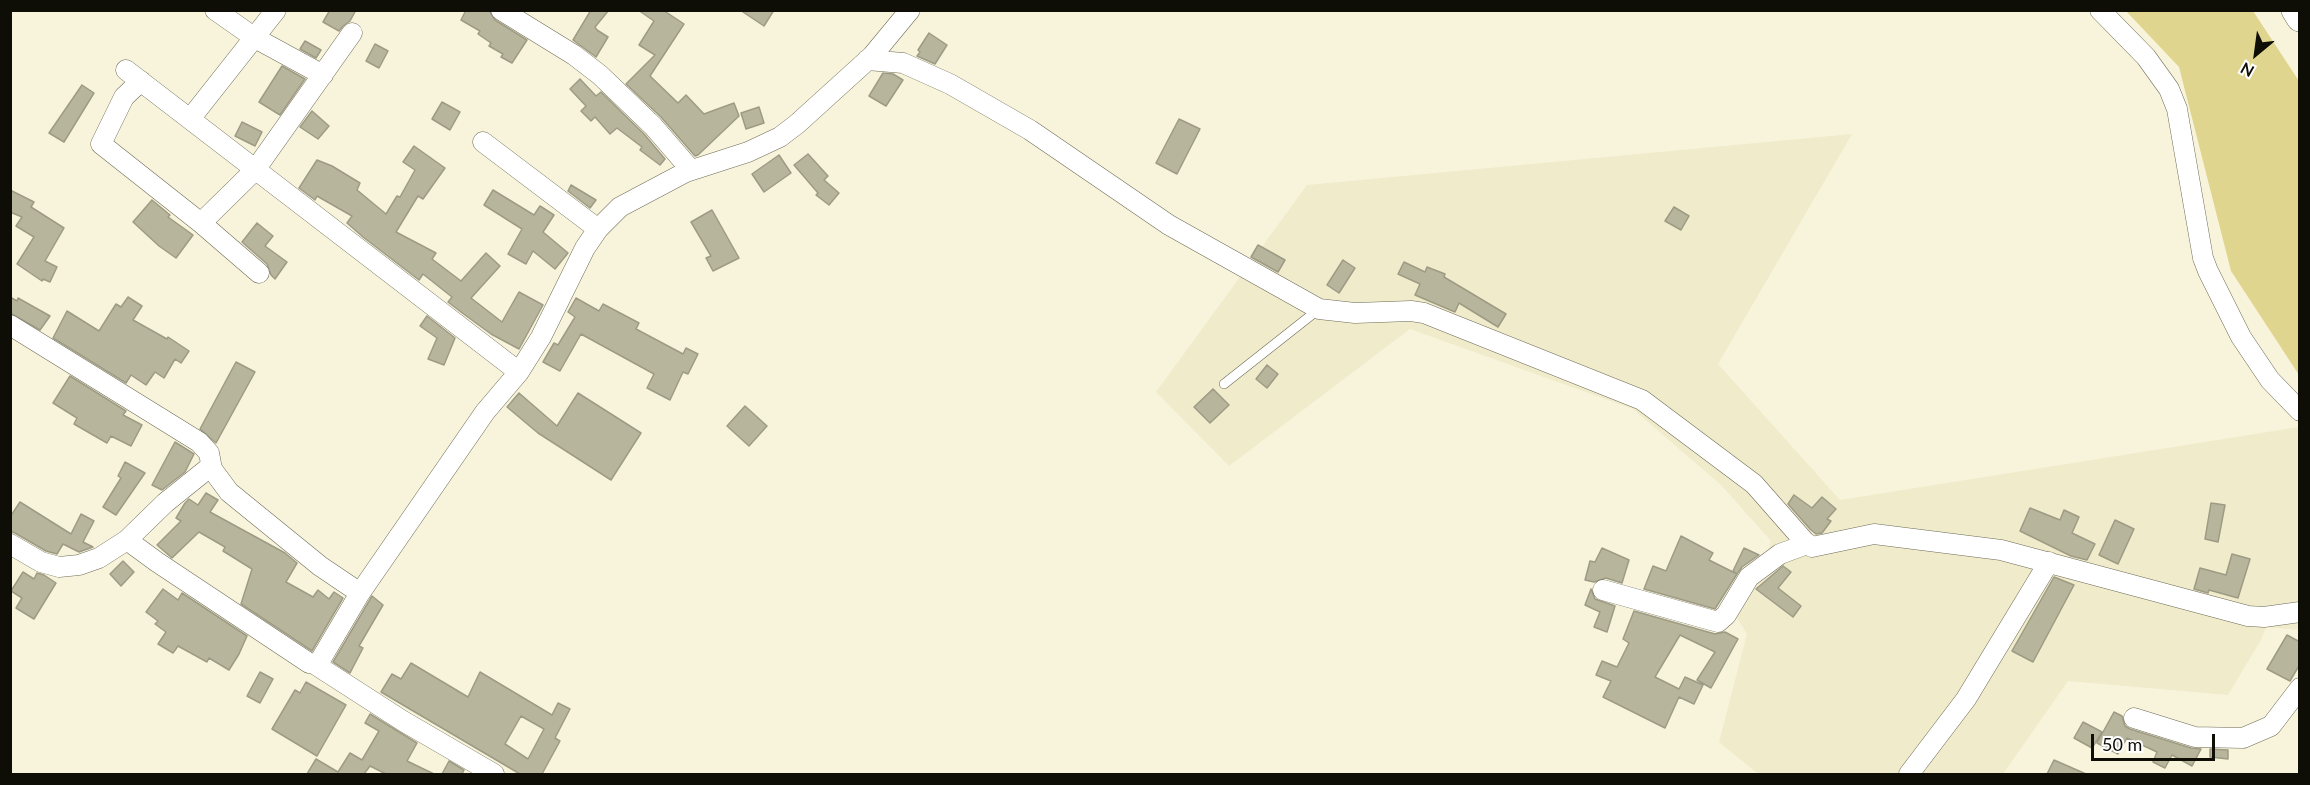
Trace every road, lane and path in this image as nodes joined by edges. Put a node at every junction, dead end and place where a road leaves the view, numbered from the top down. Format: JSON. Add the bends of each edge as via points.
{"nodes":[{"id":1,"x":215,"y":10,"type":"edge"},
{"id":2,"x":276,"y":10,"type":"edge"},
{"id":3,"x":501,"y":10,"type":"edge"},
{"id":4,"x":910,"y":10,"type":"edge"},
{"id":5,"x":2100,"y":10,"type":"edge"},
{"id":6,"x":2295,"y":10,"type":"edge"},
{"id":7,"x":2300,"y":18,"type":"edge"},
{"id":8,"x":352,"y":33,"type":"dead end"},
{"id":9,"x":255,"y":38,"type":"junction"},
{"id":10,"x":867,"y":60,"type":"junction"},
{"id":11,"x":323,"y":75,"type":"junction"},
{"id":12,"x":190,"y":120,"type":"junction"},
{"id":13,"x":483,"y":142,"type":"dead end"},
{"id":14,"x":255,"y":170,"type":"junction"},
{"id":15,"x":691,"y":170,"type":"junction"},
{"id":16,"x":201,"y":223,"type":"junction"},
{"id":17,"x":598,"y":229,"type":"junction"},
{"id":18,"x":259,"y":273,"type":"dead end"},
{"id":19,"x":1319,"y":309,"type":"junction"},
{"id":20,"x":10,"y":326,"type":"edge"},
{"id":21,"x":519,"y":372,"type":"junction"},
{"id":22,"x":1224,"y":384,"type":"dead end"},
{"id":23,"x":2300,"y":411,"type":"edge"},
{"id":24,"x":211,"y":466,"type":"junction"},
{"id":25,"x":127,"y":540,"type":"junction"},
{"id":26,"x":10,"y":544,"type":"edge"},
{"id":27,"x":1808,"y":544,"type":"junction"},
{"id":28,"x":2049,"y":562,"type":"junction"},
{"id":29,"x":1603,"y":590,"type":"dead end"},
{"id":30,"x":360,"y":593,"type":"junction"},
{"id":31,"x":2300,"y":612,"type":"edge"},
{"id":32,"x":316,"y":665,"type":"junction"},
{"id":33,"x":2300,"y":688,"type":"edge"},
{"id":34,"x":2134,"y":718,"type":"dead end"},
{"id":35,"x":494,"y":774,"type":"edge"},
{"id":36,"x":1909,"y":774,"type":"edge"}],
"edges":[{"from":1,"to":9,"type":"street"},
{"from":2,"to":9,"type":"street"},
{"from":3,"to":15,"type":"street","via":[[600,75]]},
{"from":4,"to":10,"type":"street"},
{"from":5,"to":23,"type":"street","via":[[2146,57],[2169,89],[2177,109],[2208,271],[2241,338],[2270,380]]},
{"from":6,"to":7,"type":"main road"},
{"from":8,"to":11,"type":"street"},
{"from":9,"to":11,"type":"street"},
{"from":9,"to":12,"type":"street"},
{"from":10,"to":15,"type":"street","via":[[780,137]]},
{"from":10,"to":19,"type":"street","via":[[903,63],[950,84],[1030,130],[1169,225]]},
{"from":11,"to":14,"type":"street"},
{"from":12,"to":14,"type":"street"},
{"from":12,"to":16,"type":"street","via":[[133,75],[101,144]]},
{"from":13,"to":17,"type":"street"},
{"from":14,"to":16,"type":"street"},
{"from":14,"to":21,"type":"street"},
{"from":15,"to":17,"type":"street","via":[[620,207]]},
{"from":16,"to":18,"type":"street"},
{"from":17,"to":21,"type":"street"},
{"from":19,"to":22,"type":"lane"},
{"from":19,"to":27,"type":"street","via":[[1424,313],[1642,400],[1754,484]]},
{"from":20,"to":24,"type":"street","via":[[200,442],[209,453]]},
{"from":21,"to":30,"type":"street","via":[[485,412]]},
{"from":24,"to":25,"type":"street","via":[[165,502]]},
{"from":24,"to":30,"type":"street","via":[[237,500]]},
{"from":25,"to":26,"type":"street","via":[[99,558],[59,567],[40,562]]},
{"from":25,"to":32,"type":"street"},
{"from":27,"to":28,"type":"street","via":[[1816,547],[1874,534],[2001,550]]},
{"from":27,"to":29,"type":"street","via":[[1780,554],[1749,577],[1718,622]]},
{"from":28,"to":31,"type":"street","via":[[2248,616]]},
{"from":28,"to":36,"type":"street","via":[[1966,699]]},
{"from":30,"to":32,"type":"street"},
{"from":32,"to":35,"type":"street"},
{"from":33,"to":34,"type":"street","via":[[2271,726],[2243,738],[2195,737]]}]}
